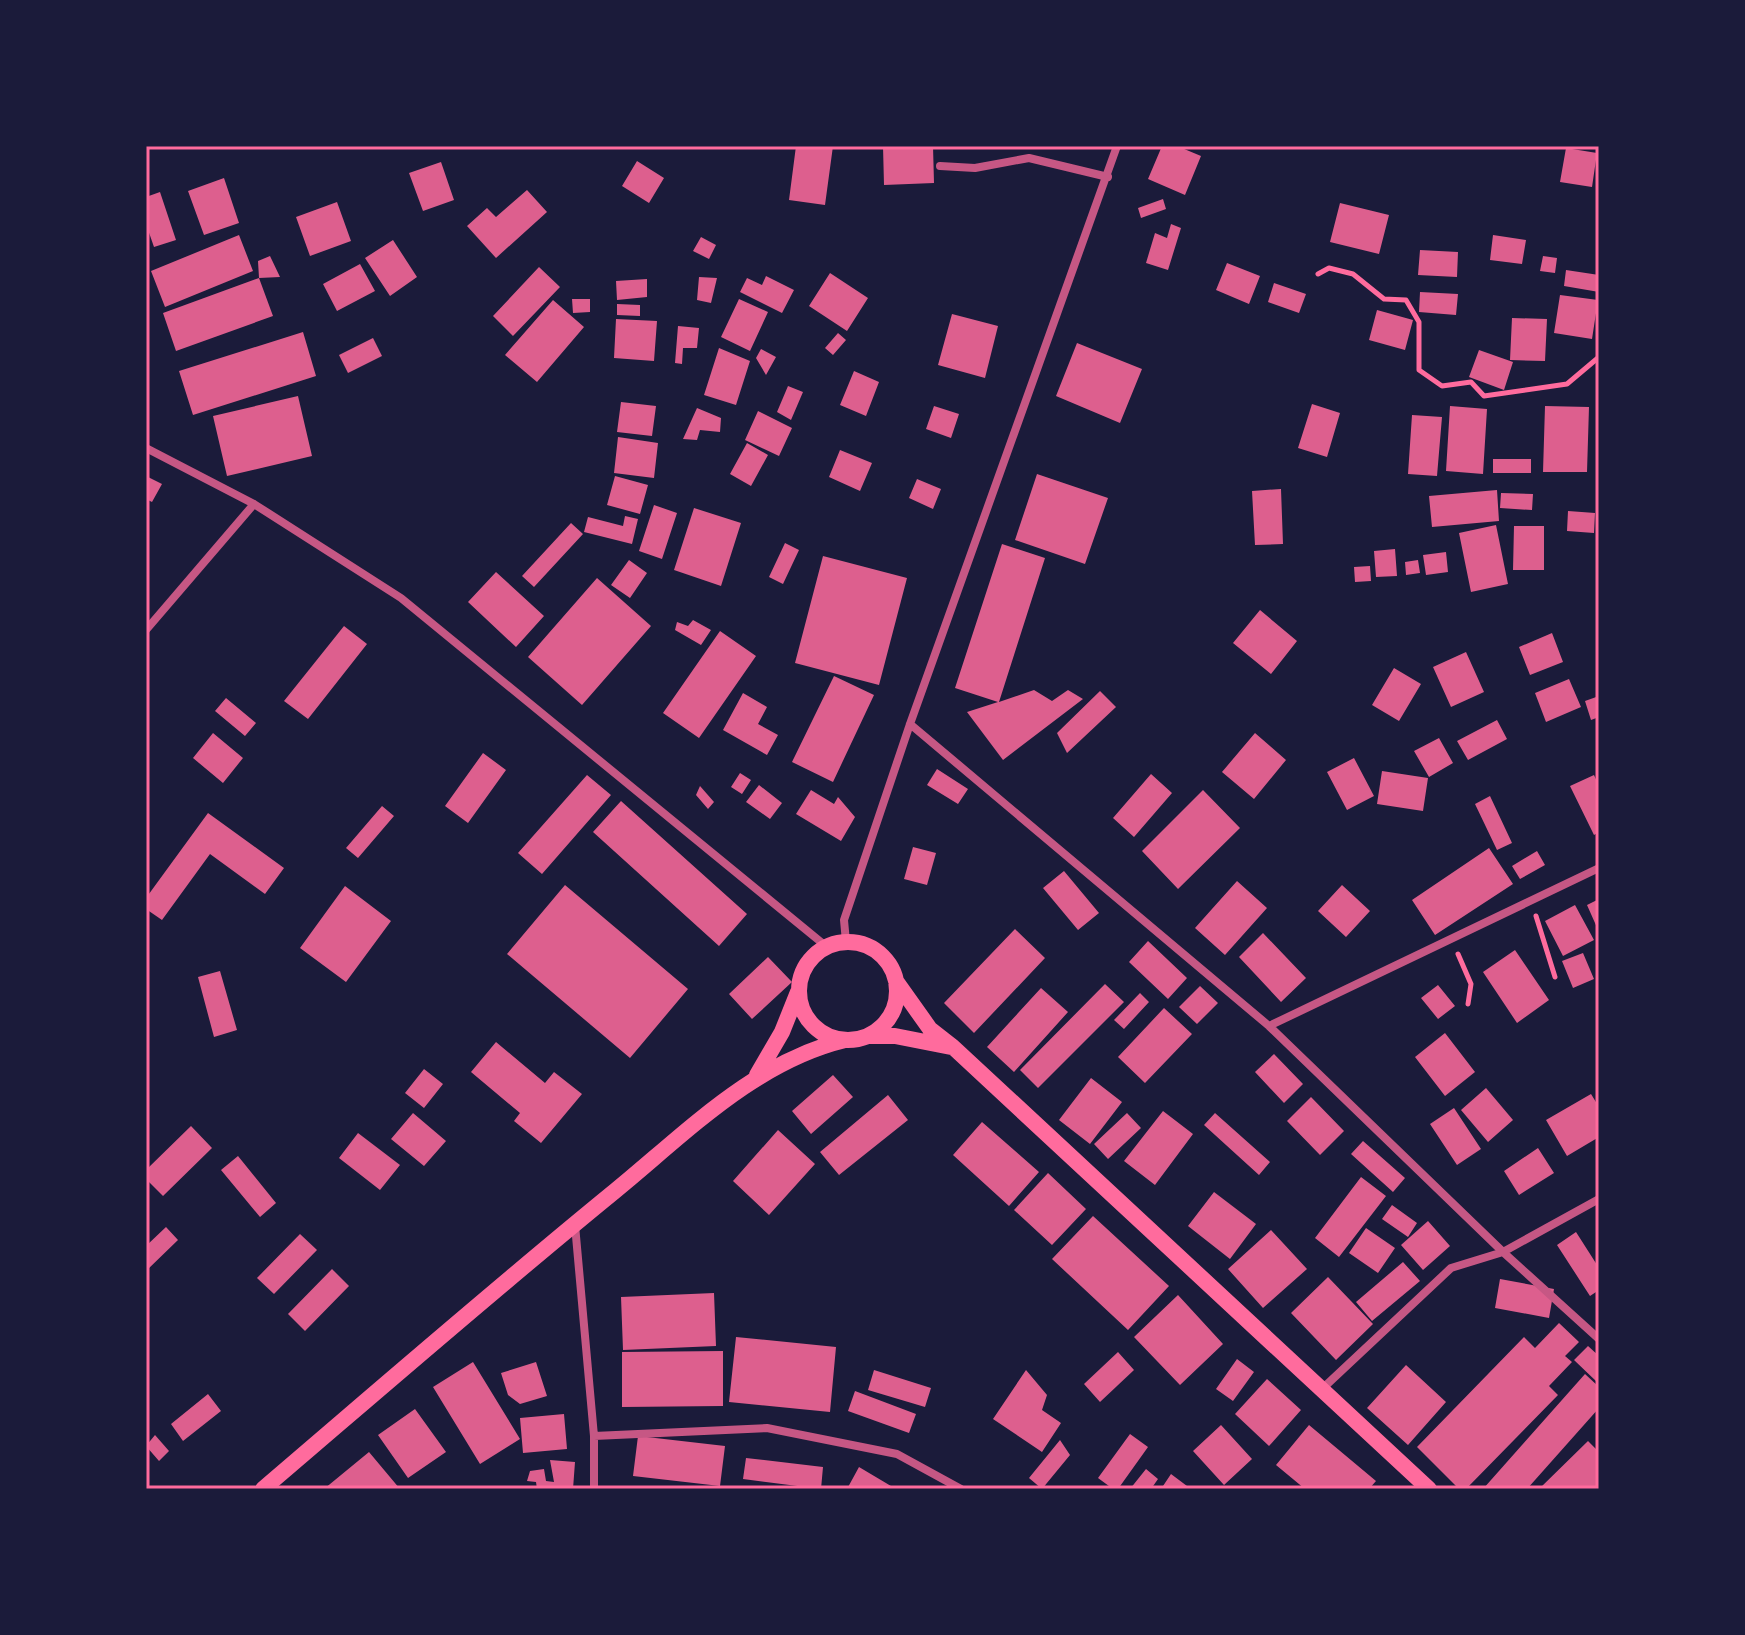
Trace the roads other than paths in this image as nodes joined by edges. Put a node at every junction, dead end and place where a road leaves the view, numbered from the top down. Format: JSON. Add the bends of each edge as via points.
{"nodes":[{"id":1,"x":1117,"y":146,"type":"edge"},
{"id":2,"x":940,"y":166,"type":"dead end"},
{"id":3,"x":1108,"y":177,"type":"junction"},
{"id":4,"x":146,"y":448,"type":"edge"},
{"id":5,"x":254,"y":504,"type":"junction"},
{"id":6,"x":146,"y":630,"type":"edge"},
{"id":7,"x":910,"y":724,"type":"junction"},
{"id":8,"x":1599,"y":868,"type":"edge"},
{"id":9,"x":846,"y":942,"type":"junction"},
{"id":10,"x":827,"y":947,"type":"junction"},
{"id":11,"x":896,"y":981,"type":"junction"},
{"id":12,"x":800,"y":988,"type":"junction"},
{"id":13,"x":1269,"y":1026,"type":"junction"},
{"id":14,"x":866,"y":1036,"type":"junction"},
{"id":15,"x":845,"y":1040,"type":"junction"},
{"id":16,"x":953,"y":1047,"type":"junction"},
{"id":17,"x":756,"y":1076,"type":"junction"},
{"id":18,"x":1599,"y":1199,"type":"edge"},
{"id":19,"x":575,"y":1224,"type":"junction"},
{"id":20,"x":1503,"y":1252,"type":"junction"},
{"id":21,"x":1599,"y":1339,"type":"edge"},
{"id":22,"x":1322,"y":1389,"type":"junction"},
{"id":23,"x":594,"y":1436,"type":"junction"},
{"id":24,"x":263,"y":1489,"type":"edge"},
{"id":25,"x":594,"y":1489,"type":"edge"},
{"id":26,"x":961,"y":1489,"type":"edge"},
{"id":27,"x":1429,"y":1489,"type":"edge"}],
"edges":[{"from":1,"to":3,"type":"street"},
{"from":2,"to":3,"type":"street","via":[[975,168],[1029,158]]},
{"from":3,"to":7,"type":"street"},
{"from":4,"to":5,"type":"street"},
{"from":5,"to":6,"type":"street"},
{"from":5,"to":10,"type":"street","via":[[401,598]]},
{"from":7,"to":9,"type":"street","via":[[844,920]]},
{"from":7,"to":13,"type":"street"},
{"from":8,"to":13,"type":"street"},
{"from":9,"to":10,"type":"main road"},
{"from":9,"to":11,"type":"main road","via":[[875,950]]},
{"from":10,"to":12,"type":"main road","via":[[808,964]]},
{"from":11,"to":14,"type":"main road","via":[[889,1018]]},
{"from":11,"to":16,"type":"main road","via":[[930,1029]]},
{"from":12,"to":15,"type":"main road","via":[[812,1023]]},
{"from":12,"to":17,"type":"main road"},
{"from":13,"to":20,"type":"street"},
{"from":14,"to":15,"type":"main road"},
{"from":14,"to":16,"type":"main road"},
{"from":15,"to":17,"type":"main road"},
{"from":16,"to":22,"type":"main road"},
{"from":17,"to":19,"type":"main road"},
{"from":18,"to":20,"type":"street"},
{"from":19,"to":23,"type":"street"},
{"from":19,"to":24,"type":"main road"},
{"from":20,"to":21,"type":"street"},
{"from":20,"to":22,"type":"street","via":[[1451,1268]]},
{"from":22,"to":27,"type":"main road"},
{"from":23,"to":25,"type":"street"},
{"from":23,"to":26,"type":"street","via":[[767,1428],[897,1454]]}]}
